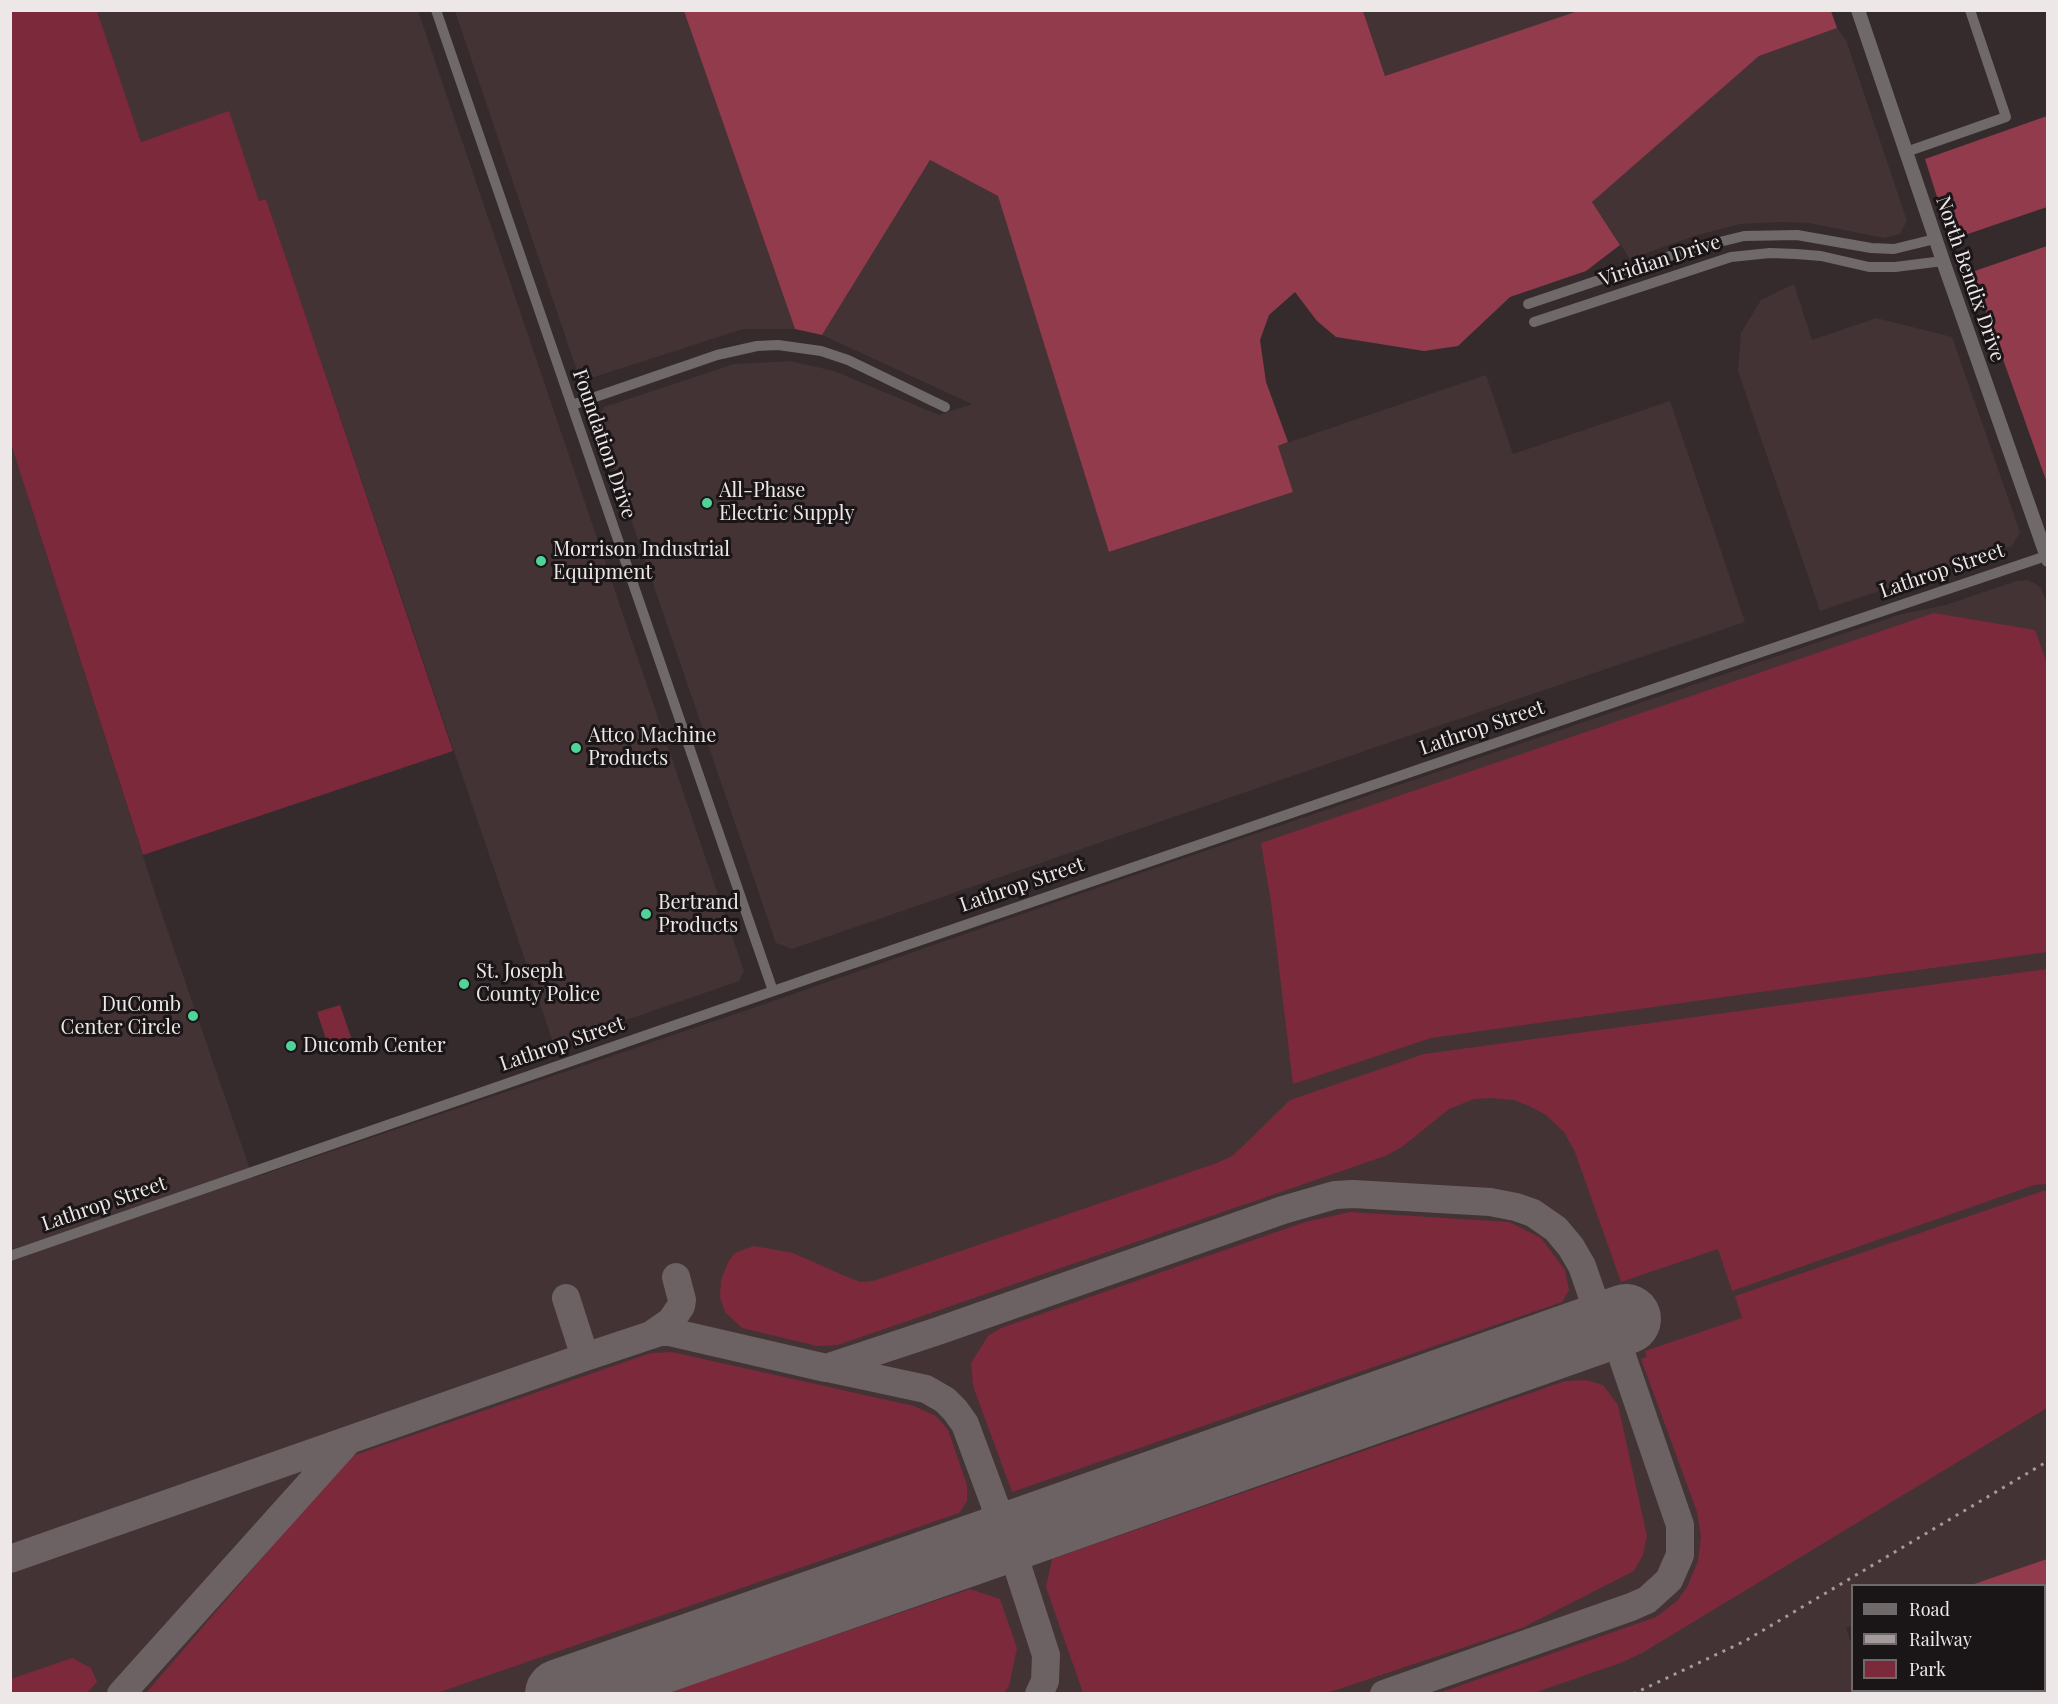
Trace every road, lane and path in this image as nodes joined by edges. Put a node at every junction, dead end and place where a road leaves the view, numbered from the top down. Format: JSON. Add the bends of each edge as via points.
{"nodes":[{"id":1,"x":436,"y":10,"type":"edge"},
{"id":2,"x":1858,"y":10,"type":"edge"},
{"id":3,"x":1970,"y":10,"type":"edge"},
{"id":4,"x":1906,"y":152,"type":"junction"},
{"id":5,"x":1935,"y":239,"type":"junction"},
{"id":6,"x":1943,"y":261,"type":"junction"},
{"id":7,"x":1528,"y":304,"type":"dead end"},
{"id":8,"x":1534,"y":322,"type":"dead end"},
{"id":9,"x":572,"y":405,"type":"junction"},
{"id":10,"x":945,"y":407,"type":"dead end"},
{"id":11,"x":2047,"y":558,"type":"edge"},
{"id":12,"x":773,"y":991,"type":"junction"},
{"id":13,"x":10,"y":1256,"type":"edge"}],
"edges":[{"from":1,"to":9,"type":"street","name":"Foundation Drive"},
{"from":2,"to":4,"type":"street","name":"North Bendix Drive"},
{"from":3,"to":4,"type":"street","via":[[2006,117]]},
{"from":4,"to":5,"type":"street","name":"North Bendix Drive"},
{"from":5,"to":6,"type":"street","name":"North Bendix Drive"},
{"from":5,"to":7,"type":"street","name":"Viridian Drive","via":[[1894,249],[1797,235],[1744,236],[1690,249]]},
{"from":6,"to":8,"type":"street","name":"Viridian Drive","via":[[1869,267],[1796,254],[1731,257]]},
{"from":6,"to":11,"type":"street","name":"North Bendix Drive"},
{"from":9,"to":10,"type":"street","via":[[724,353],[777,345],[821,351],[848,360]]},
{"from":9,"to":12,"type":"street","name":"Foundation Drive"},
{"from":11,"to":12,"type":"street","name":"Lathrop Street"},
{"from":12,"to":13,"type":"street","name":"Lathrop Street"}]}
